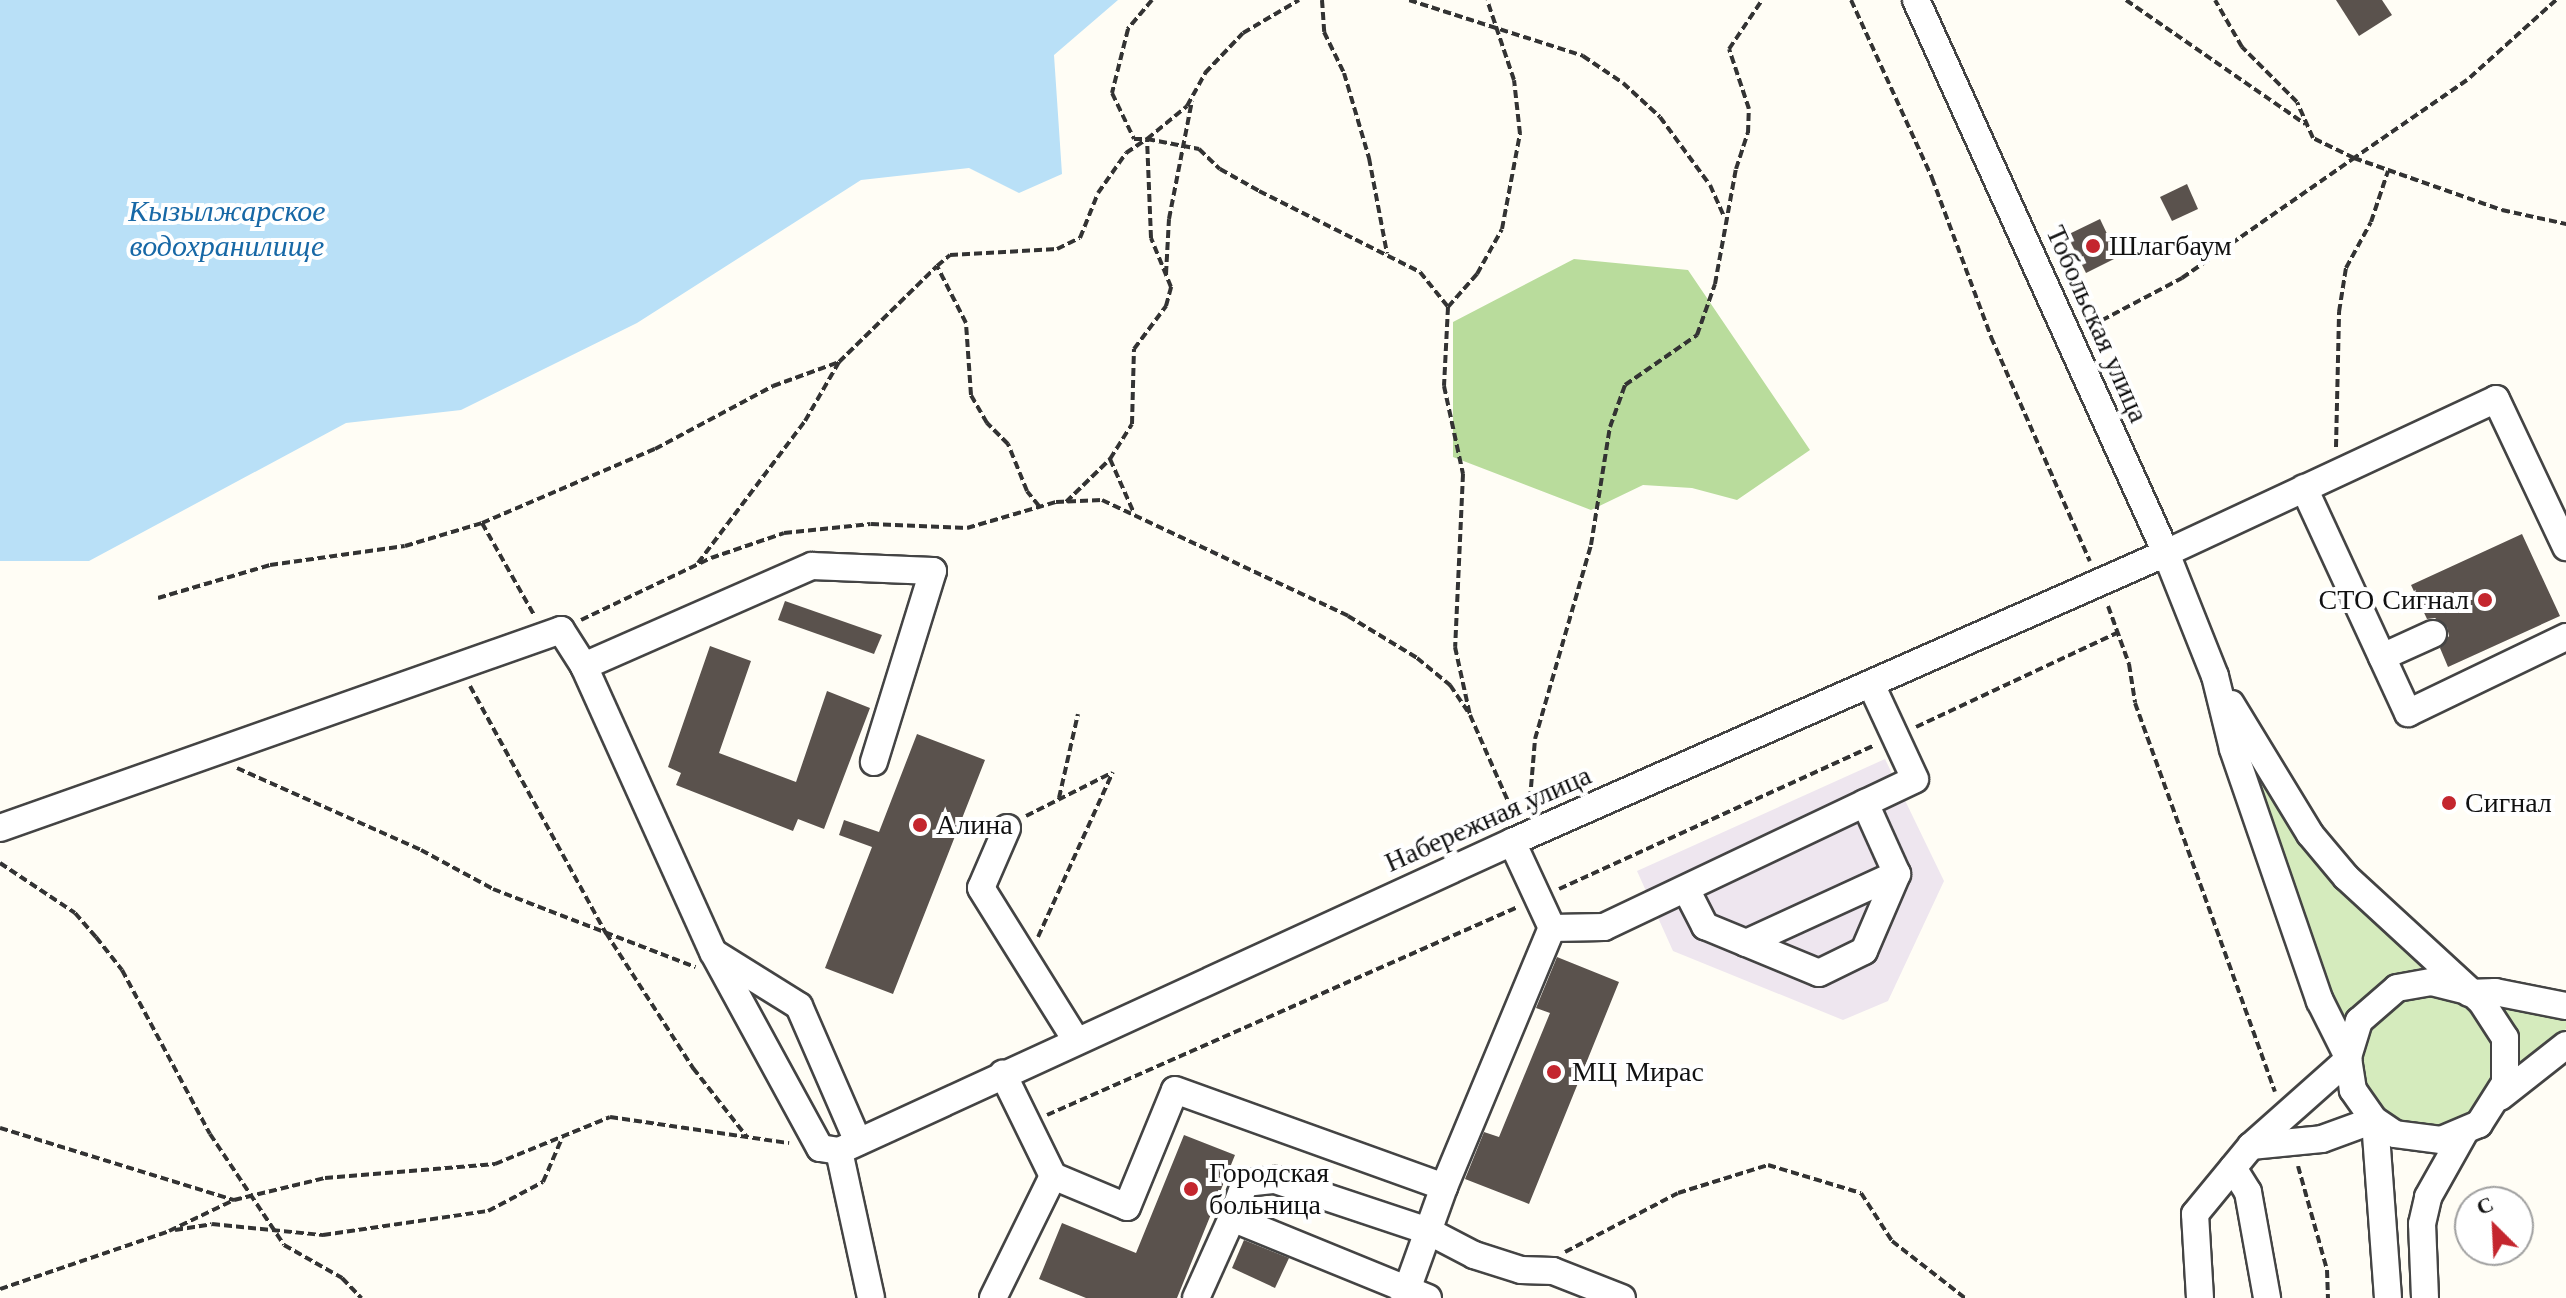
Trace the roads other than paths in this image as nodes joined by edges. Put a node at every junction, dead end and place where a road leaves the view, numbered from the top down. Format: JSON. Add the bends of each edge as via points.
{"nodes":[{"id":1,"x":1916,"y":0,"type":"edge"},
{"id":2,"x":2304,"y":488,"type":"junction"},
{"id":3,"x":2566,"y":547,"type":"edge"},
{"id":4,"x":2166,"y":553,"type":"junction"},
{"id":5,"x":2433,"y":634,"type":"dead end"},
{"id":6,"x":2566,"y":637,"type":"edge"},
{"id":7,"x":2382,"y":657,"type":"junction"},
{"id":8,"x":584,"y":666,"type":"junction"},
{"id":9,"x":2215,"y":676,"type":"junction"},
{"id":10,"x":1871,"y":684,"type":"junction"},
{"id":11,"x":874,"y":762,"type":"dead end"},
{"id":12,"x":1865,"y":803,"type":"junction"},
{"id":13,"x":0,"y":828,"type":"edge"},
{"id":14,"x":1007,"y":828,"type":"road end"},
{"id":15,"x":1515,"y":836,"type":"junction"},
{"id":16,"x":1897,"y":874,"type":"junction"},
{"id":17,"x":1686,"y":889,"type":"junction"},
{"id":18,"x":1552,"y":928,"type":"junction"},
{"id":19,"x":1746,"y":943,"type":"junction"},
{"id":20,"x":713,"y":952,"type":"junction"},
{"id":21,"x":2466,"y":991,"type":"junction"},
{"id":22,"x":2566,"y":1006,"type":"edge"},
{"id":23,"x":1076,"y":1040,"type":"junction"},
{"id":24,"x":2566,"y":1045,"type":"edge"},
{"id":25,"x":2348,"y":1058,"type":"junction"},
{"id":26,"x":1003,"y":1074,"type":"junction"},
{"id":27,"x":2500,"y":1097,"type":"junction"},
{"id":28,"x":2374,"y":1121,"type":"junction"},
{"id":29,"x":2288,"y":1130,"type":"junction"},
{"id":30,"x":2464,"y":1133,"type":"junction"},
{"id":31,"x":839,"y":1147,"type":"junction"},
{"id":32,"x":2233,"y":1168,"type":"junction"},
{"id":33,"x":1053,"y":1176,"type":"junction"},
{"id":34,"x":1444,"y":1187,"type":"junction"},
{"id":35,"x":1232,"y":1218,"type":"junction"},
{"id":36,"x":1428,"y":1231,"type":"junction"},
{"id":37,"x":1413,"y":1295,"type":"edge"},
{"id":38,"x":871,"y":1298,"type":"edge"},
{"id":39,"x":994,"y":1298,"type":"edge"},
{"id":40,"x":1196,"y":1298,"type":"edge"},
{"id":41,"x":1622,"y":1298,"type":"edge"},
{"id":42,"x":2200,"y":1298,"type":"edge"},
{"id":43,"x":2267,"y":1298,"type":"edge"},
{"id":44,"x":2388,"y":1298,"type":"edge"},
{"id":45,"x":2425,"y":1298,"type":"edge"}],
"edges":[{"from":1,"to":4,"type":"street","name":"Тобольская улица"},
{"from":2,"to":3,"type":"street","name":"Набережная улица","via":[[2496,399]]},
{"from":2,"to":4,"type":"street","name":"Набережная улица"},
{"from":2,"to":7,"type":"street"},
{"from":4,"to":9,"type":"street","name":"Тобольская улица"},
{"from":4,"to":10,"type":"street","name":"Набережная улица"},
{"from":5,"to":7,"type":"street"},
{"from":6,"to":7,"type":"street","via":[[2408,713]]},
{"from":8,"to":11,"type":"street","via":[[812,566],[933,571]]},
{"from":8,"to":13,"type":"street","via":[[552,633]]},
{"from":8,"to":20,"type":"street"},
{"from":9,"to":21,"type":"street","via":[[2310,834],[2346,877]]},
{"from":9,"to":25,"type":"street","via":[[2233,749],[2320,1001]]},
{"from":10,"to":12,"type":"street","via":[[1915,779]]},
{"from":10,"to":15,"type":"street","name":"Набережная улица"},
{"from":12,"to":16,"type":"street"},
{"from":12,"to":17,"type":"street"},
{"from":14,"to":23,"type":"street","via":[[981,888]]},
{"from":15,"to":18,"type":"street"},
{"from":15,"to":23,"type":"street","name":"Набережная улица"},
{"from":16,"to":19,"type":"street"},
{"from":16,"to":19,"type":"street","via":[[1864,951],[1819,973]]},
{"from":17,"to":18,"type":"street","via":[[1604,927]]},
{"from":17,"to":19,"type":"street","via":[[1705,926]]},
{"from":18,"to":34,"type":"street"},
{"from":20,"to":31,"type":"street"},
{"from":20,"to":31,"type":"street","via":[[799,1006]]},
{"from":21,"to":22,"type":"street"},
{"from":21,"to":25,"type":"street","via":[[2414,983],[2382,996],[2359,1021]]},
{"from":21,"to":27,"type":"street","via":[[2491,1012],[2505,1038],[2508,1068]]},
{"from":23,"to":26,"type":"street","name":"Набережная улица"},
{"from":24,"to":27,"type":"street"},
{"from":25,"to":28,"type":"street","via":[[2353,1090]]},
{"from":25,"to":29,"type":"street"},
{"from":26,"to":31,"type":"street","name":"Набережная улица"},
{"from":26,"to":33,"type":"street"},
{"from":27,"to":30,"type":"street"},
{"from":28,"to":29,"type":"street","via":[[2333,1136]]},
{"from":28,"to":30,"type":"street","via":[[2418,1141]]},
{"from":28,"to":44,"type":"street"},
{"from":29,"to":32,"type":"street","via":[[2251,1146]]},
{"from":30,"to":45,"type":"street","via":[[2428,1197],[2422,1224]]},
{"from":31,"to":38,"type":"street"},
{"from":32,"to":42,"type":"street","via":[[2195,1214]]},
{"from":32,"to":43,"type":"street","via":[[2248,1192]]},
{"from":33,"to":34,"type":"street","via":[[1127,1207],[1175,1090]]},
{"from":33,"to":39,"type":"street"},
{"from":34,"to":36,"type":"street"},
{"from":35,"to":36,"type":"street","via":[[1245,1183],[1275,1180]]},
{"from":35,"to":37,"type":"street"},
{"from":35,"to":40,"type":"street"},
{"from":36,"to":37,"type":"street"},
{"from":36,"to":41,"type":"street","via":[[1474,1255],[1521,1270],[1548,1271]]}]}
